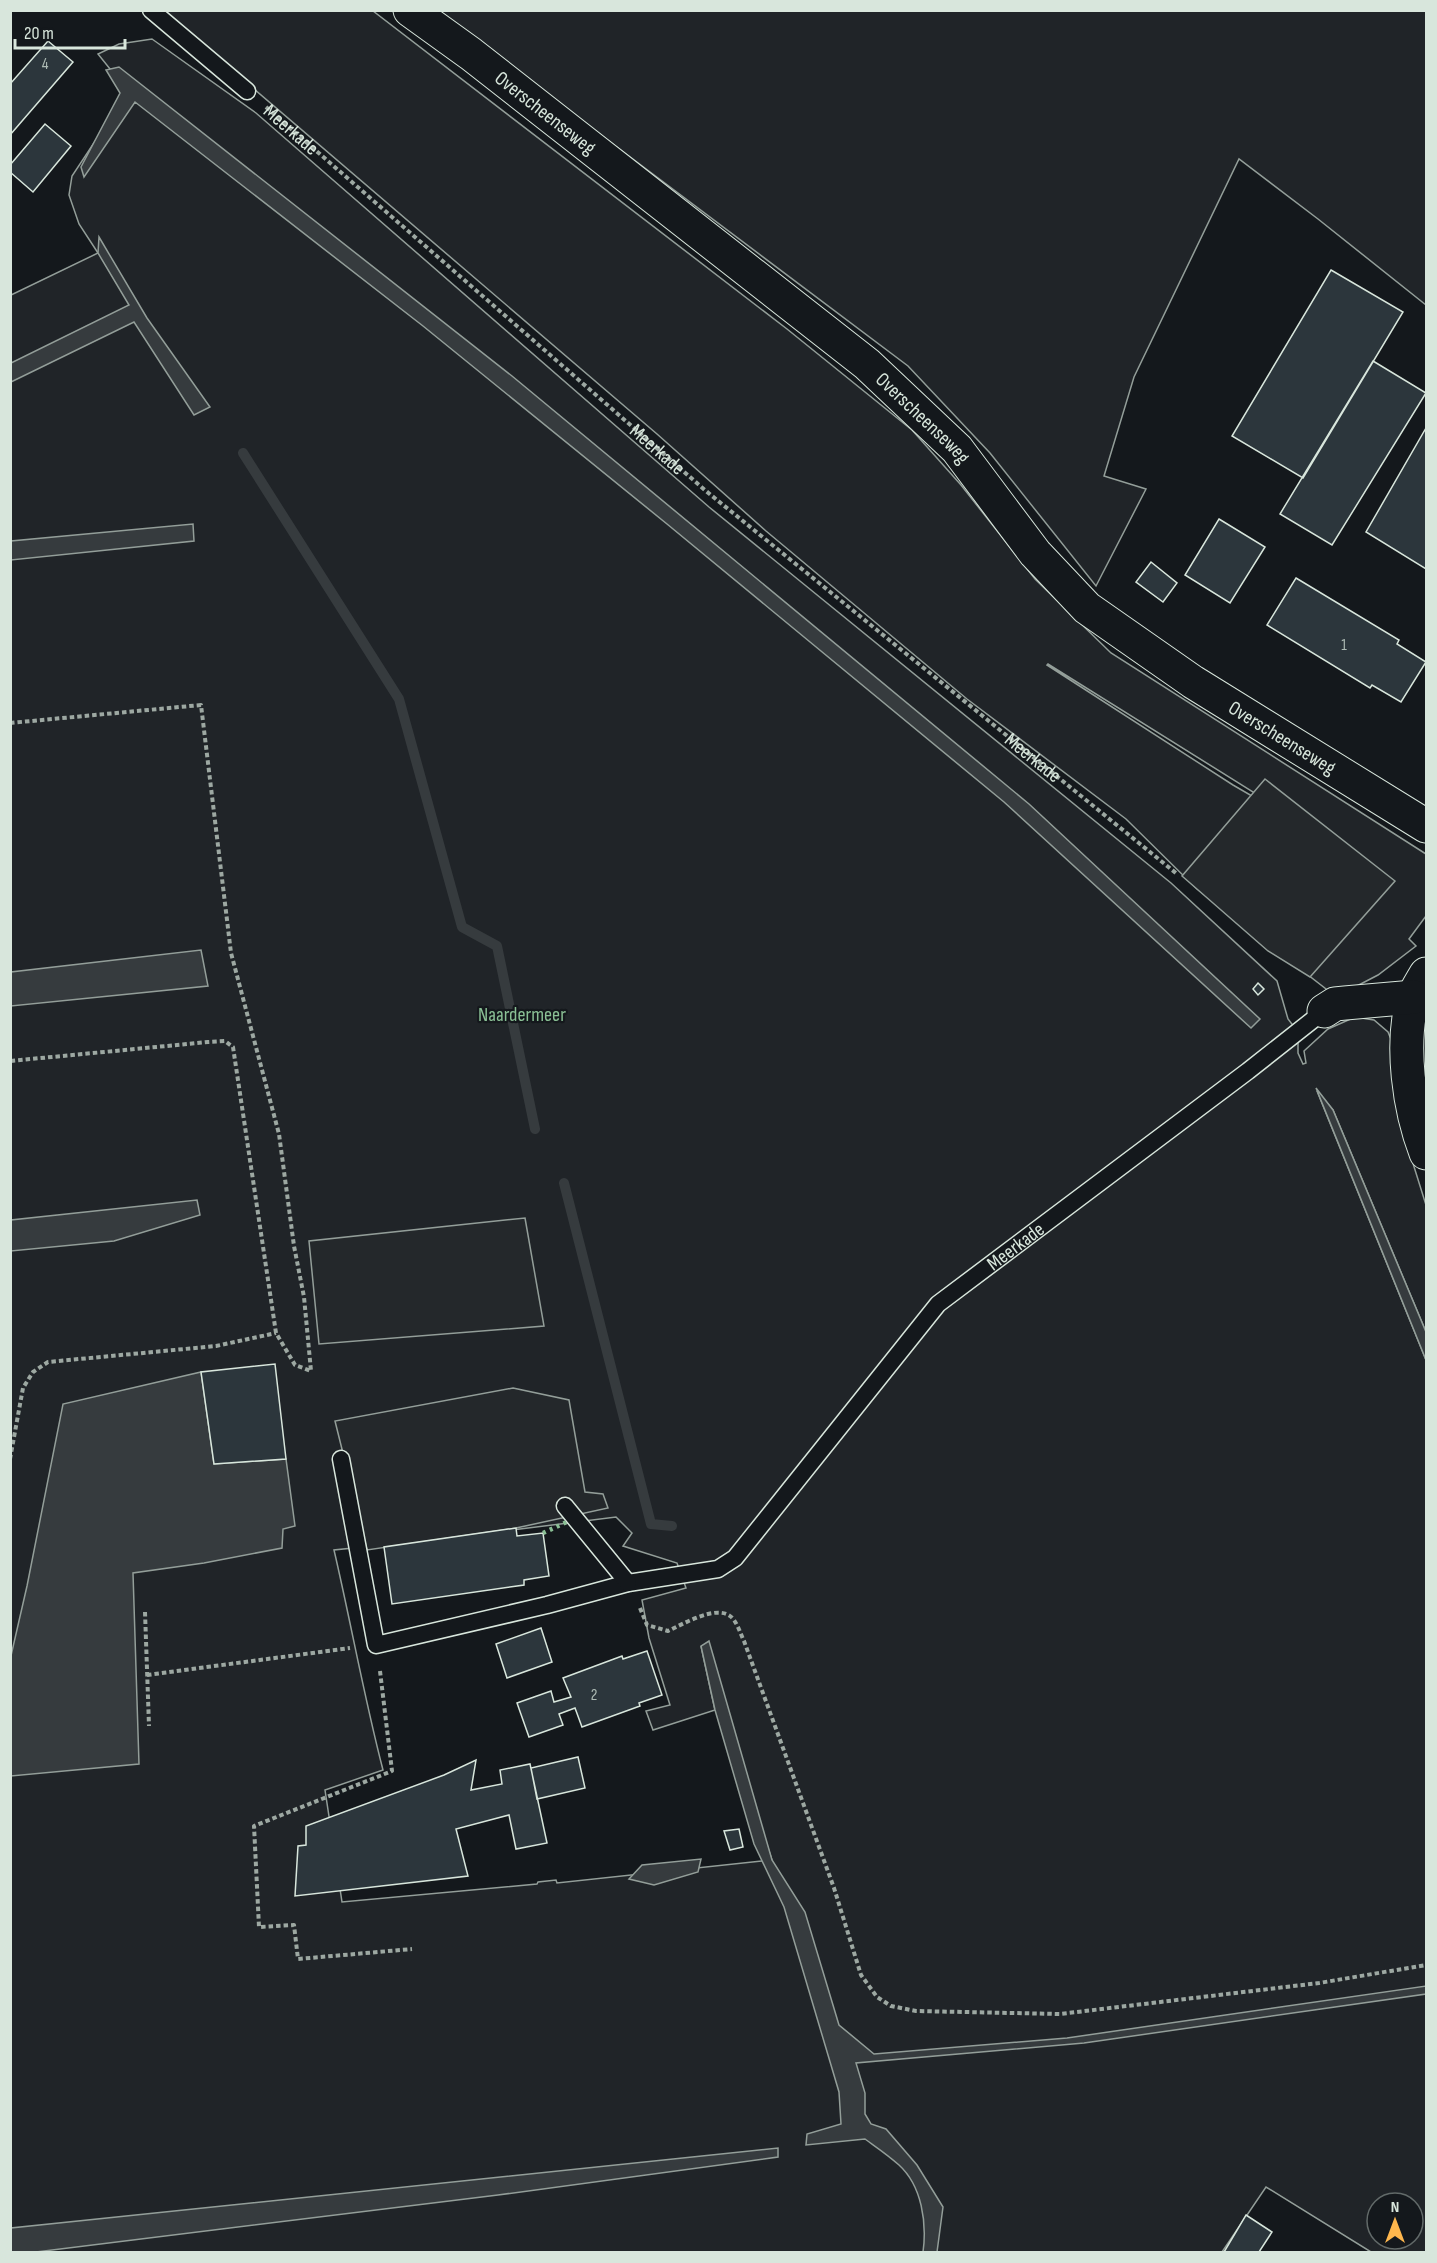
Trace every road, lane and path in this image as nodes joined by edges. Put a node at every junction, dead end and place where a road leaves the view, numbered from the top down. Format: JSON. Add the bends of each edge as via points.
{"nodes":[{"id":1,"x":151,"y":10,"type":"edge"},
{"id":2,"x":410,"y":10,"type":"edge"},
{"id":3,"x":247,"y":91,"type":"joint"},
{"id":4,"x":10,"y":723,"type":"edge"},
{"id":5,"x":1426,"y":826,"type":"edge"},
{"id":6,"x":1177,"y":874,"type":"dead end"},
{"id":7,"x":1420,"y":985,"type":"edge"},
{"id":8,"x":1324,"y":1011,"type":"joint"},
{"id":9,"x":10,"y":1061,"type":"edge"},
{"id":10,"x":1426,"y":1153,"type":"edge"},
{"id":11,"x":276,"y":1333,"type":"junction"},
{"id":12,"x":10,"y":1459,"type":"edge"},
{"id":13,"x":341,"y":1459,"type":"dead end"},
{"id":14,"x":565,"y":1506,"type":"dead end"},
{"id":15,"x":628,"y":1583,"type":"junction"},
{"id":16,"x":145,"y":1612,"type":"dead end"},
{"id":17,"x":376,"y":1645,"type":"junction"},
{"id":18,"x":147,"y":1675,"type":"junction"},
{"id":19,"x":149,"y":1726,"type":"dead end"},
{"id":20,"x":412,"y":1949,"type":"dead end"},
{"id":21,"x":1426,"y":1965,"type":"edge"}],
"edges":[{"from":1,"to":3,"type":"lane","name":"Meerkade"},
{"from":2,"to":5,"type":"street","name":"Overscheenseweg","via":[[867,364],[957,449],[1035,553],[1087,608],[1193,682]]},
{"from":3,"to":6,"type":"path","name":"Meerkade","via":[[706,491]]},
{"from":4,"to":11,"type":"path","via":[[201,705],[231,953],[279,1134],[312,1371],[295,1365]]},
{"from":7,"to":8,"type":"street","name":"Meerkade","via":[[1335,1004]]},
{"from":7,"to":10,"type":"street","via":[[1407,1053],[1418,1133]]},
{"from":8,"to":15,"type":"lane","name":"Meerkade","via":[[938,1304],[735,1558],[718,1569]]},
{"from":9,"to":11,"type":"path","via":[[208,1042],[225,1041],[233,1047]]},
{"from":11,"to":12,"type":"path","via":[[216,1346],[48,1362],[33,1372],[23,1388]]},
{"from":13,"to":17,"type":"lane"},
{"from":14,"to":15,"type":"lane"},
{"from":15,"to":17,"type":"lane","name":"Meerkade"},
{"from":15,"to":21,"type":"path","via":[[647,1625],[657,1630],[668,1631],[714,1613],[732,1617],[830,1878],[861,1975],[877,1997],[891,2006],[916,2011],[1060,2014],[1318,1983]]},
{"from":16,"to":18,"type":"path"},
{"from":17,"to":18,"type":"path"},
{"from":17,"to":20,"type":"path","via":[[393,1772],[254,1826],[259,1927],[294,1926],[298,1959]]},
{"from":18,"to":19,"type":"path"}]}
